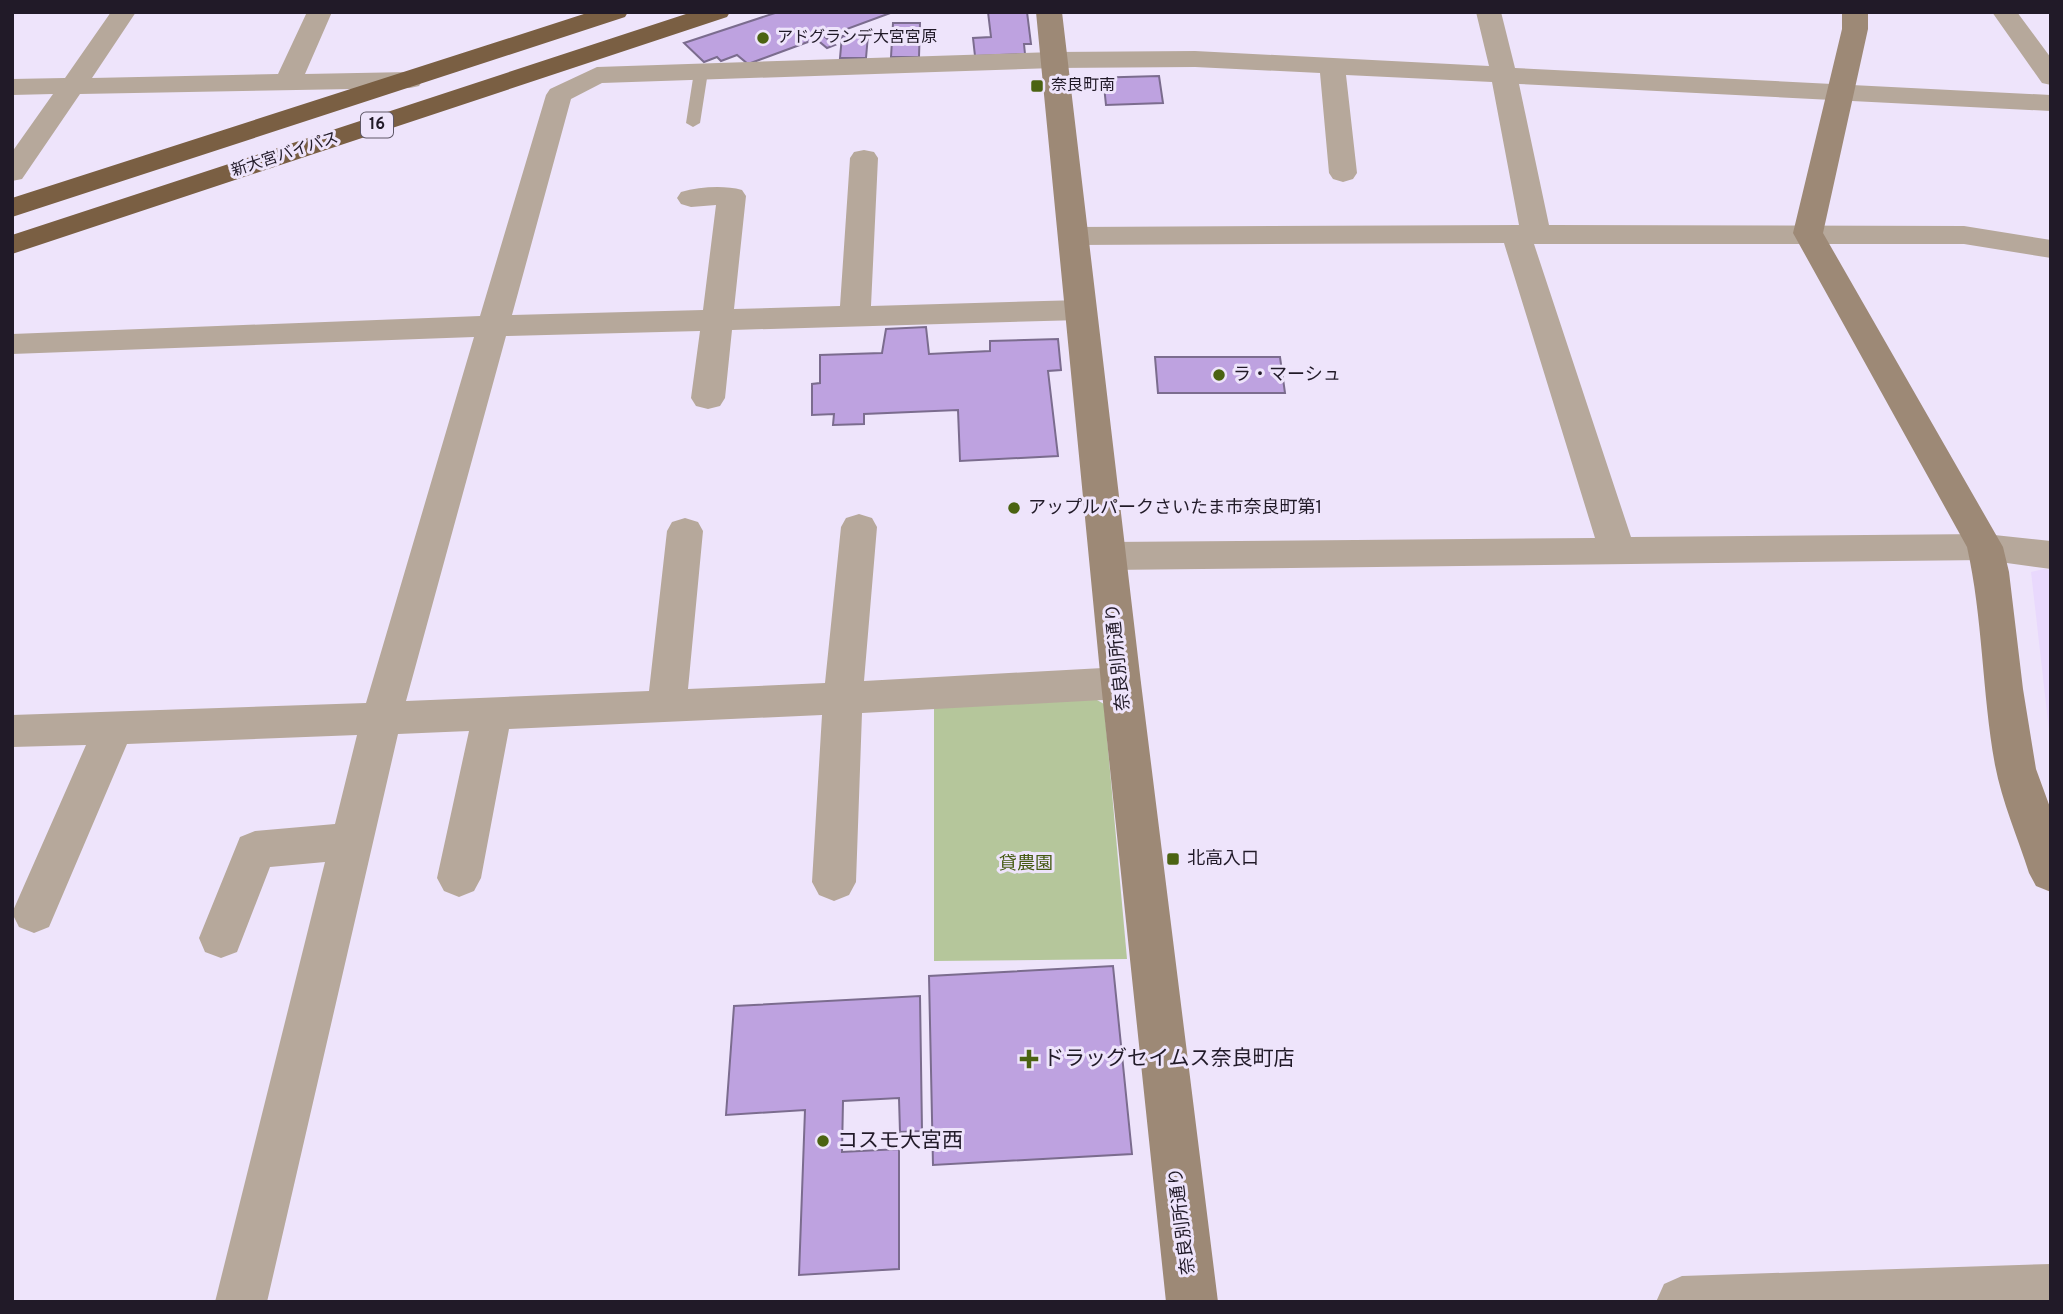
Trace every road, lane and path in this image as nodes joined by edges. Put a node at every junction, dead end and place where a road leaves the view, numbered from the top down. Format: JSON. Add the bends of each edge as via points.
{"nodes":[{"id":1,"x":124,"y":12,"type":"edge"},
{"id":2,"x":320,"y":12,"type":"edge"},
{"id":3,"x":616,"y":12,"type":"edge"},
{"id":4,"x":718,"y":12,"type":"edge"},
{"id":5,"x":1049,"y":12,"type":"edge"},
{"id":6,"x":1489,"y":12,"type":"edge"},
{"id":7,"x":1855,"y":12,"type":"edge"},
{"id":8,"x":2004,"y":12,"type":"edge"},
{"id":9,"x":579,"y":19,"type":"edge"},
{"id":10,"x":1054,"y":60,"type":"junction"},
{"id":11,"x":1332,"y":65,"type":"junction"},
{"id":12,"x":701,"y":72,"type":"junction"},
{"id":13,"x":1504,"y":75,"type":"junction"},
{"id":14,"x":2051,"y":77,"type":"edge"},
{"id":15,"x":410,"y":80,"type":"junction"},
{"id":16,"x":288,"y":82,"type":"junction"},
{"id":17,"x":75,"y":86,"type":"junction"},
{"id":18,"x":12,"y":88,"type":"edge"},
{"id":19,"x":1841,"y":92,"type":"junction"},
{"id":20,"x":2051,"y":103,"type":"edge"},
{"id":21,"x":693,"y":123,"type":"dead end"},
{"id":22,"x":864,"y":159,"type":"dead end"},
{"id":23,"x":12,"y":173,"type":"edge"},
{"id":24,"x":1343,"y":173,"type":"dead end"},
{"id":25,"x":691,"y":198,"type":"dead end"},
{"id":26,"x":12,"y":208,"type":"edge"},
{"id":27,"x":1808,"y":233,"type":"junction"},
{"id":28,"x":1526,"y":235,"type":"junction"},
{"id":29,"x":1074,"y":236,"type":"junction"},
{"id":30,"x":24,"y":241,"type":"edge"},
{"id":31,"x":2051,"y":249,"type":"edge"},
{"id":32,"x":1081,"y":310,"type":"junction"},
{"id":33,"x":855,"y":318,"type":"junction"},
{"id":34,"x":718,"y":321,"type":"junction"},
{"id":35,"x":493,"y":326,"type":"junction"},
{"id":36,"x":12,"y":344,"type":"edge"},
{"id":37,"x":708,"y":398,"type":"dead end"},
{"id":38,"x":859,"y":527,"type":"dead end"},
{"id":39,"x":685,"y":531,"type":"dead end"},
{"id":40,"x":1985,"y":547,"type":"junction"},
{"id":41,"x":1617,"y":550,"type":"junction"},
{"id":42,"x":2051,"y":555,"type":"edge"},
{"id":43,"x":1108,"y":556,"type":"junction"},
{"id":44,"x":1121,"y":682,"type":"junction"},
{"id":45,"x":843,"y":699,"type":"junction"},
{"id":46,"x":667,"y":707,"type":"junction"},
{"id":47,"x":492,"y":715,"type":"junction"},
{"id":48,"x":381,"y":720,"type":"junction"},
{"id":49,"x":114,"y":728,"type":"junction"},
{"id":50,"x":12,"y":731,"type":"edge"},
{"id":51,"x":352,"y":841,"type":"junction"},
{"id":52,"x":2051,"y":873,"type":"edge"},
{"id":53,"x":459,"y":878,"type":"dead end"},
{"id":54,"x":834,"y":882,"type":"dead end"},
{"id":55,"x":34,"y":913,"type":"dead end"},
{"id":56,"x":221,"y":938,"type":"dead end"},
{"id":57,"x":2051,"y":1290,"type":"edge"},
{"id":58,"x":241,"y":1302,"type":"edge"},
{"id":59,"x":1192,"y":1302,"type":"edge"},
{"id":60,"x":1682,"y":1302,"type":"edge"}],
"edges":[{"from":1,"to":17,"type":"street"},
{"from":2,"to":16,"type":"street"},
{"from":3,"to":9,"type":"highway","name":"新大宮バイパス","number":"16"},
{"from":4,"to":30,"type":"highway","name":"新大宮バイパス","number":"16"},
{"from":5,"to":10,"type":"street","name":"奈良別所通り"},
{"from":6,"to":13,"type":"street"},
{"from":7,"to":19,"type":"street"},
{"from":8,"to":14,"type":"street"},
{"from":9,"to":15,"type":"highway","name":"新大宮バイパス","number":"16"},
{"from":10,"to":11,"type":"street","via":[[1195,59]]},
{"from":10,"to":12,"type":"street"},
{"from":10,"to":29,"type":"street","name":"奈良別所通り"},
{"from":11,"to":13,"type":"street"},
{"from":11,"to":24,"type":"street"},
{"from":12,"to":21,"type":"lane"},
{"from":12,"to":35,"type":"street","via":[[597,75],[559,95]]},
{"from":13,"to":19,"type":"street"},
{"from":13,"to":28,"type":"street"},
{"from":15,"to":16,"type":"street"},
{"from":15,"to":26,"type":"highway","name":"新大宮バイパス","number":"16"},
{"from":16,"to":17,"type":"street"},
{"from":17,"to":18,"type":"street"},
{"from":17,"to":23,"type":"street"},
{"from":19,"to":20,"type":"street"},
{"from":19,"to":27,"type":"street"},
{"from":22,"to":33,"type":"street"},
{"from":25,"to":34,"type":"street","via":[[732,197]]},
{"from":27,"to":28,"type":"street"},
{"from":27,"to":31,"type":"street","via":[[1964,235]]},
{"from":27,"to":40,"type":"street"},
{"from":28,"to":29,"type":"street"},
{"from":28,"to":41,"type":"street"},
{"from":29,"to":32,"type":"street","name":"奈良別所通り"},
{"from":32,"to":33,"type":"street"},
{"from":32,"to":43,"type":"street","name":"奈良別所通り"},
{"from":33,"to":34,"type":"street"},
{"from":34,"to":35,"type":"street"},
{"from":34,"to":37,"type":"street"},
{"from":35,"to":36,"type":"street"},
{"from":35,"to":48,"type":"street"},
{"from":38,"to":45,"type":"street"},
{"from":39,"to":46,"type":"street"},
{"from":40,"to":41,"type":"street"},
{"from":40,"to":42,"type":"street"},
{"from":40,"to":52,"type":"street","via":[[2016,769]]},
{"from":41,"to":43,"type":"street"},
{"from":43,"to":44,"type":"street","name":"奈良別所通り"},
{"from":44,"to":45,"type":"street"},
{"from":44,"to":59,"type":"street","name":"奈良別所通り"},
{"from":45,"to":46,"type":"street"},
{"from":45,"to":54,"type":"street"},
{"from":46,"to":47,"type":"street"},
{"from":47,"to":48,"type":"street"},
{"from":47,"to":53,"type":"street"},
{"from":48,"to":49,"type":"street"},
{"from":48,"to":51,"type":"street"},
{"from":49,"to":50,"type":"street"},
{"from":49,"to":55,"type":"street"},
{"from":51,"to":56,"type":"street","via":[[255,850]]},
{"from":51,"to":58,"type":"street"},
{"from":57,"to":60,"type":"street"}]}
